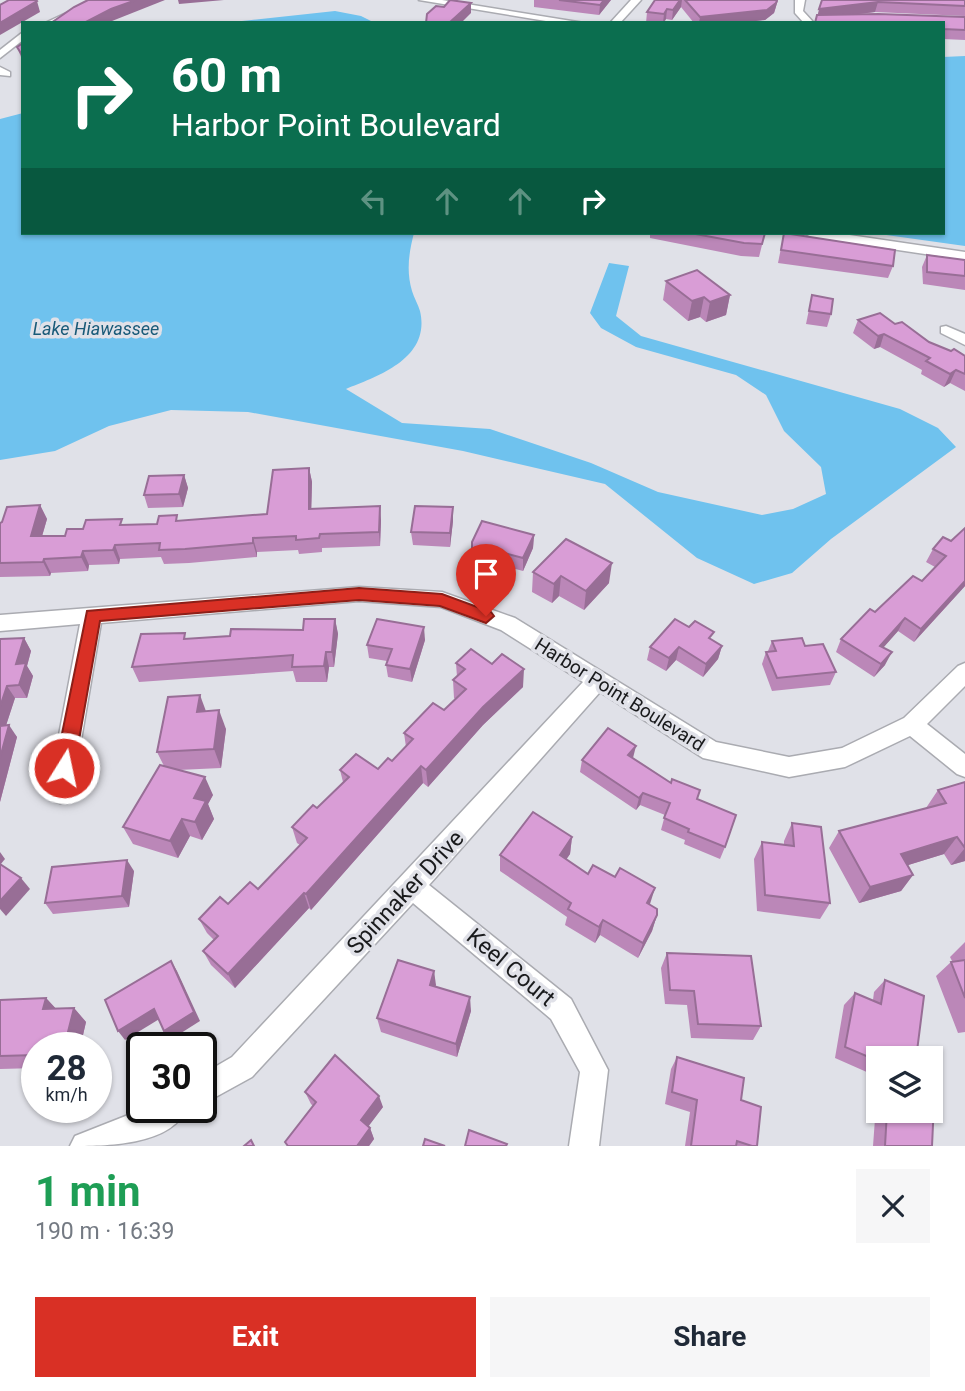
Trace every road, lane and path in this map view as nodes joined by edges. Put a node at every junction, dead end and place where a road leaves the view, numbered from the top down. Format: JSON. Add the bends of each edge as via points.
{"nodes":[{"id":1,"x":101,"y":0,"type":"edge"},
{"id":2,"x":424,"y":0,"type":"edge"},
{"id":3,"x":514,"y":0,"type":"edge"},
{"id":4,"x":636,"y":0,"type":"edge"},
{"id":5,"x":800,"y":0,"type":"edge"},
{"id":6,"x":501,"y":12,"type":"junction"},
{"id":7,"x":54,"y":21,"type":"edge"},
{"id":8,"x":492,"y":21,"type":"edge"},
{"id":9,"x":565,"y":21,"type":"edge"},
{"id":10,"x":617,"y":21,"type":"edge"},
{"id":11,"x":807,"y":21,"type":"edge"},
{"id":12,"x":21,"y":37,"type":"edge"},
{"id":13,"x":0,"y":55,"type":"edge"},
{"id":14,"x":824,"y":235,"type":"edge"},
{"id":15,"x":965,"y":256,"type":"edge"},
{"id":16,"x":946,"y":330,"type":"dead end"},
{"id":17,"x":965,"y":340,"type":"edge"},
{"id":18,"x":92,"y":615,"type":"junction"},
{"id":19,"x":0,"y":623,"type":"edge"},
{"id":20,"x":965,"y":672,"type":"edge"},
{"id":21,"x":597,"y":680,"type":"junction"},
{"id":22,"x":912,"y":725,"type":"junction"},
{"id":23,"x":965,"y":767,"type":"edge"},
{"id":24,"x":60,"y":793,"type":"dead end"},
{"id":25,"x":412,"y":886,"type":"junction"},
{"id":26,"x":217,"y":1082,"type":"edge"},
{"id":27,"x":148,"y":1123,"type":"edge"},
{"id":28,"x":85,"y":1146,"type":"edge"},
{"id":29,"x":584,"y":1146,"type":"edge"}],
"edges":[{"from":1,"to":7,"type":"street"},
{"from":2,"to":6,"type":"street"},
{"from":3,"to":6,"type":"street"},
{"from":4,"to":10,"type":"street"},
{"from":5,"to":11,"type":"street","via":[[798,11]]},
{"from":6,"to":8,"type":"street"},
{"from":6,"to":9,"type":"street"},
{"from":12,"to":13,"type":"street"},
{"from":14,"to":15,"type":"street"},
{"from":16,"to":17,"type":"street"},
{"from":18,"to":19,"type":"street","name":"Harbor Point Boulevard"},
{"from":18,"to":21,"type":"street","name":"Harbor Point Boulevard","via":[[359,594],[442,600],[508,624]]},
{"from":18,"to":24,"type":"street"},
{"from":20,"to":22,"type":"street","name":"Harbor Point Boulevard"},
{"from":21,"to":22,"type":"street","name":"Harbor Point Boulevard","via":[[711,751],[789,767],[845,757]]},
{"from":21,"to":25,"type":"street","name":"Spinnaker Drive"},
{"from":22,"to":23,"type":"street"},
{"from":25,"to":26,"type":"street","name":"Spinnaker Drive","via":[[242,1067]]},
{"from":25,"to":29,"type":"street","name":"Keel Court","via":[[561,1009],[594,1070]]},
{"from":27,"to":28,"type":"street"}]}
